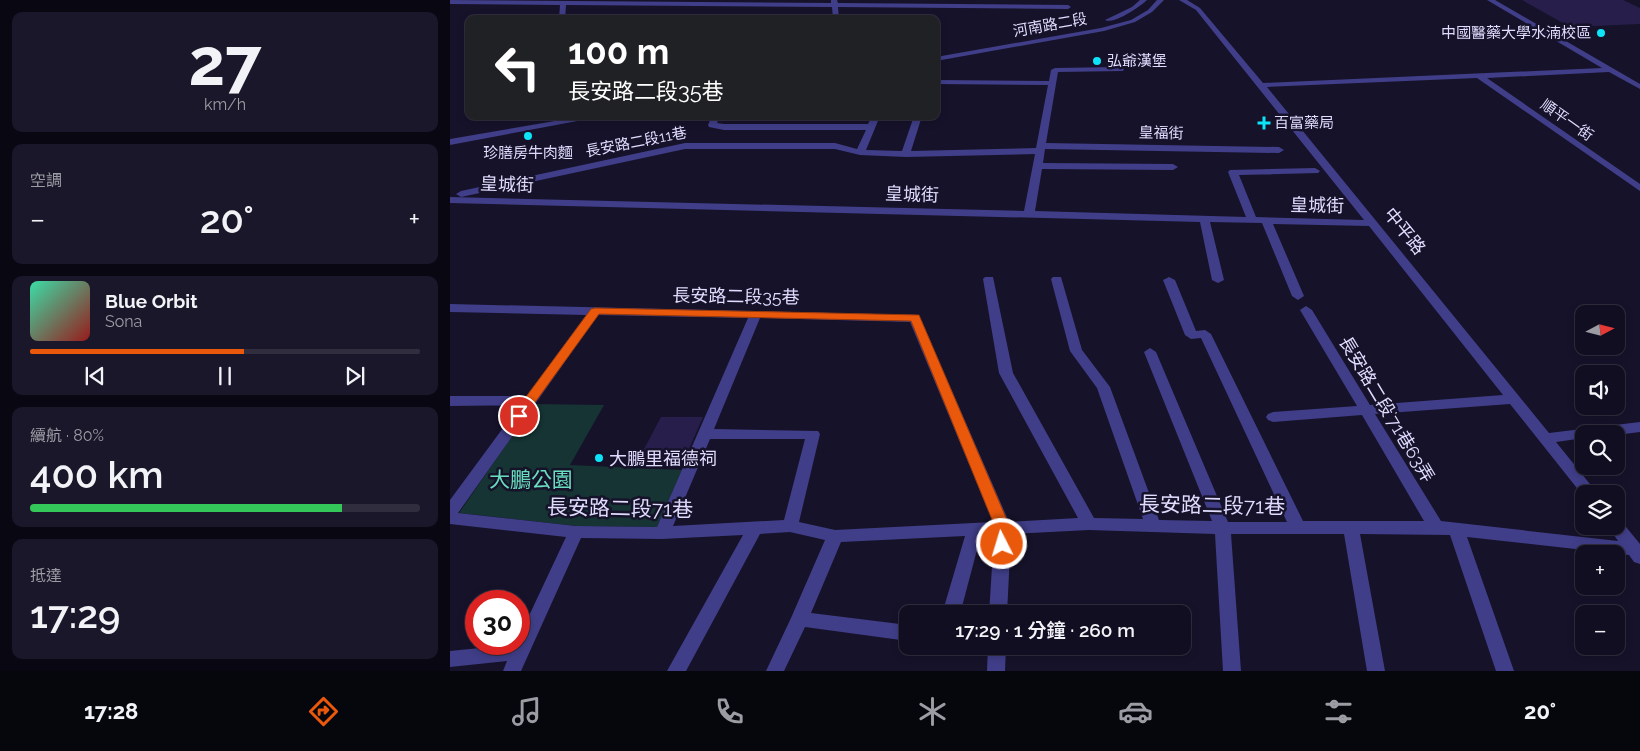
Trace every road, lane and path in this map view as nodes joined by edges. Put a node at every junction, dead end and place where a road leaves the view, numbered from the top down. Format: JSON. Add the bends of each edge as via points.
{"nodes":[{"id":1,"x":1144,"y":0,"type":"edge"},
{"id":2,"x":1161,"y":0,"type":"edge"},
{"id":3,"x":1182,"y":0,"type":"edge"},
{"id":4,"x":1490,"y":0,"type":"edge"},
{"id":5,"x":450,"y":2,"type":"edge"},
{"id":6,"x":563,"y":3,"type":"junction"},
{"id":7,"x":834,"y":3,"type":"edge"},
{"id":8,"x":1068,"y":7,"type":"dead end"},
{"id":9,"x":562,"y":15,"type":"edge"},
{"id":10,"x":940,"y":50,"type":"edge"},
{"id":11,"x":940,"y":58,"type":"edge"},
{"id":12,"x":1120,"y":69,"type":"dead end"},
{"id":13,"x":1611,"y":70,"type":"junction"},
{"id":14,"x":1478,"y":75,"type":"junction"},
{"id":15,"x":940,"y":82,"type":"edge"},
{"id":16,"x":1052,"y":83,"type":"junction"},
{"id":17,"x":1261,"y":85,"type":"junction"},
{"id":18,"x":1640,"y":87,"type":"edge"},
{"id":19,"x":548,"y":120,"type":"edge"},
{"id":20,"x":550,"y":120,"type":"edge"},
{"id":21,"x":714,"y":120,"type":"edge"},
{"id":22,"x":875,"y":120,"type":"edge"},
{"id":23,"x":917,"y":120,"type":"edge"},
{"id":24,"x":872,"y":127,"type":"junction"},
{"id":25,"x":450,"y":133,"type":"edge"},
{"id":26,"x":450,"y":142,"type":"edge"},
{"id":27,"x":1041,"y":149,"type":"junction"},
{"id":28,"x":1279,"y":150,"type":"dead end"},
{"id":29,"x":860,"y":152,"type":"junction"},
{"id":30,"x":906,"y":154,"type":"junction"},
{"id":31,"x":1038,"y":166,"type":"junction"},
{"id":32,"x":1173,"y":167,"type":"dead end"},
{"id":33,"x":1315,"y":171,"type":"dead end"},
{"id":34,"x":1640,"y":188,"type":"edge"},
{"id":35,"x":450,"y":198,"type":"edge"},
{"id":36,"x":1030,"y":214,"type":"junction"},
{"id":37,"x":1204,"y":218,"type":"junction"},
{"id":38,"x":1252,"y":220,"type":"junction"},
{"id":39,"x":1266,"y":220,"type":"junction"},
{"id":40,"x":1373,"y":223,"type":"junction"},
{"id":41,"x":989,"y":279,"type":"dead end"},
{"id":42,"x":1057,"y":280,"type":"dead end"},
{"id":43,"x":1169,"y":280,"type":"dead end"},
{"id":44,"x":1218,"y":280,"type":"dead end"},
{"id":45,"x":1298,"y":296,"type":"dead end"},
{"id":46,"x":450,"y":308,"type":"edge"},
{"id":47,"x":1306,"y":310,"type":"dead end"},
{"id":48,"x":595,"y":311,"type":"junction"},
{"id":49,"x":756,"y":314,"type":"junction"},
{"id":50,"x":1150,"y":352,"type":"dead end"},
{"id":51,"x":1514,"y":399,"type":"junction"},
{"id":52,"x":450,"y":400,"type":"edge"},
{"id":53,"x":530,"y":400,"type":"junction"},
{"id":54,"x":1366,"y":410,"type":"junction"},
{"id":55,"x":1273,"y":417,"type":"dead end"},
{"id":56,"x":1640,"y":427,"type":"edge"},
{"id":57,"x":704,"y":434,"type":"junction"},
{"id":58,"x":1545,"y":438,"type":"junction"},
{"id":59,"x":1583,"y":485,"type":"edge"},
{"id":60,"x":450,"y":512,"type":"edge"},
{"id":61,"x":450,"y":518,"type":"edge"},
{"id":62,"x":1088,"y":524,"type":"junction"},
{"id":63,"x":790,"y":526,"type":"junction"},
{"id":64,"x":1003,"y":527,"type":"junction"},
{"id":65,"x":1154,"y":527,"type":"junction"},
{"id":66,"x":1436,"y":527,"type":"junction"},
{"id":67,"x":755,"y":528,"type":"junction"},
{"id":68,"x":1223,"y":528,"type":"junction"},
{"id":69,"x":1298,"y":528,"type":"junction"},
{"id":70,"x":1351,"y":528,"type":"junction"},
{"id":71,"x":974,"y":529,"type":"junction"},
{"id":72,"x":1456,"y":529,"type":"junction"},
{"id":73,"x":576,"y":532,"type":"junction"},
{"id":74,"x":662,"y":533,"type":"junction"},
{"id":75,"x":1623,"y":535,"type":"edge"},
{"id":76,"x":835,"y":536,"type":"junction"},
{"id":77,"x":1637,"y":553,"type":"edge"},
{"id":78,"x":953,"y":605,"type":"edge"},
{"id":79,"x":999,"y":605,"type":"edge"},
{"id":80,"x":800,"y":619,"type":"junction"},
{"id":81,"x":530,"y":631,"type":"edge"},
{"id":82,"x":899,"y":632,"type":"edge"},
{"id":83,"x":490,"y":655,"type":"edge"},
{"id":84,"x":519,"y":655,"type":"edge"},
{"id":85,"x":997,"y":655,"type":"edge"},
{"id":86,"x":450,"y":659,"type":"edge"},
{"id":87,"x":512,"y":671,"type":"edge"},
{"id":88,"x":676,"y":671,"type":"edge"},
{"id":89,"x":775,"y":671,"type":"edge"},
{"id":90,"x":996,"y":671,"type":"edge"},
{"id":91,"x":1232,"y":671,"type":"edge"},
{"id":92,"x":1376,"y":671,"type":"edge"},
{"id":93,"x":1505,"y":671,"type":"edge"}],
"edges":[{"from":1,"to":10,"type":"street","name":"河南路二段","via":[[1119,16],[1092,25]]},
{"from":2,"to":11,"type":"street","name":"河南路二段","via":[[1132,21],[1102,30]]},
{"from":3,"to":17,"type":"street","name":"中平路","via":[[1198,9]]},
{"from":4,"to":13,"type":"street"},
{"from":5,"to":6,"type":"street"},
{"from":6,"to":7,"type":"street"},
{"from":6,"to":9,"type":"street"},
{"from":7,"to":8,"type":"street"},
{"from":12,"to":16,"type":"street","via":[[1055,70]]},
{"from":13,"to":14,"type":"street"},
{"from":13,"to":18,"type":"street"},
{"from":14,"to":17,"type":"street"},
{"from":14,"to":34,"type":"street","name":"順平一街"},
{"from":15,"to":16,"type":"street"},
{"from":16,"to":27,"type":"street"},
{"from":17,"to":40,"type":"street","name":"中平路"},
{"from":19,"to":25,"type":"street"},
{"from":20,"to":26,"type":"street"},
{"from":21,"to":24,"type":"street","via":[[712,124],[724,127]]},
{"from":22,"to":24,"type":"street"},
{"from":23,"to":30,"type":"street"},
{"from":24,"to":29,"type":"street"},
{"from":27,"to":28,"type":"street","name":"皇福街","via":[[1080,145]]},
{"from":27,"to":30,"type":"street","name":"皇福街"},
{"from":27,"to":31,"type":"street"},
{"from":29,"to":30,"type":"street","name":"長安路二段11巷"},
{"from":29,"to":35,"type":"street","name":"長安路二段11巷","via":[[835,146],[685,146]]},
{"from":31,"to":32,"type":"street"},
{"from":31,"to":36,"type":"street"},
{"from":33,"to":38,"type":"street","via":[[1233,172]]},
{"from":35,"to":36,"type":"street","name":"皇城街"},
{"from":36,"to":37,"type":"street","name":"皇城街"},
{"from":37,"to":38,"type":"street","name":"皇城街"},
{"from":37,"to":44,"type":"street"},
{"from":38,"to":39,"type":"street","name":"皇城街"},
{"from":39,"to":40,"type":"street","name":"皇城街"},
{"from":39,"to":45,"type":"street"},
{"from":40,"to":51,"type":"street","name":"中平路"},
{"from":41,"to":62,"type":"street","via":[[1006,373]]},
{"from":42,"to":65,"type":"street","via":[[1076,351],[1103,387]]},
{"from":43,"to":69,"type":"street","via":[[1191,334],[1205,334]]},
{"from":46,"to":48,"type":"street","name":"長安路二段35巷"},
{"from":47,"to":54,"type":"street","name":"長安路二段˙71巷63弄"},
{"from":48,"to":49,"type":"street","name":"長安路二段35巷"},
{"from":48,"to":53,"type":"street"},
{"from":49,"to":57,"type":"street"},
{"from":49,"to":64,"type":"street","name":"長安路二段35巷","via":[[915,318]]},
{"from":50,"to":68,"type":"street"},
{"from":51,"to":54,"type":"street"},
{"from":51,"to":58,"type":"street","name":"中平路"},
{"from":52,"to":53,"type":"street"},
{"from":53,"to":60,"type":"street"},
{"from":54,"to":55,"type":"street"},
{"from":54,"to":66,"type":"street","name":"長安路二段˙71巷63弄"},
{"from":56,"to":58,"type":"street"},
{"from":57,"to":63,"type":"street","via":[[813,434]]},
{"from":57,"to":74,"type":"street"},
{"from":58,"to":59,"type":"street","name":"中平路"},
{"from":61,"to":73,"type":"street","name":"長安路二段71巷"},
{"from":62,"to":64,"type":"street","name":"長安路二段71巷"},
{"from":62,"to":65,"type":"street","name":"長安路二段71巷"},
{"from":63,"to":67,"type":"street","name":"長安路二段71巷"},
{"from":63,"to":76,"type":"street","name":"長安路二段71巷"},
{"from":64,"to":71,"type":"street","name":"長安路二段71巷"},
{"from":64,"to":79,"type":"street"},
{"from":65,"to":68,"type":"street","name":"長安路二段71巷"},
{"from":66,"to":70,"type":"street","name":"長安路二段71巷"},
{"from":66,"to":72,"type":"street","name":"長安路二段71巷"},
{"from":67,"to":74,"type":"street","name":"長安路二段71巷"},
{"from":67,"to":88,"type":"street"},
{"from":68,"to":69,"type":"street","name":"長安路二段71巷"},
{"from":68,"to":91,"type":"street"},
{"from":69,"to":70,"type":"street","name":"長安路二段71巷"},
{"from":70,"to":92,"type":"street"},
{"from":71,"to":76,"type":"street","name":"長安路二段71巷"},
{"from":71,"to":78,"type":"street"},
{"from":72,"to":77,"type":"street","name":"長安路二段71巷"},
{"from":72,"to":93,"type":"street"},
{"from":73,"to":74,"type":"street","name":"長安路二段71巷"},
{"from":73,"to":81,"type":"street"},
{"from":75,"to":77,"type":"street"},
{"from":76,"to":80,"type":"street"},
{"from":80,"to":82,"type":"street"},
{"from":80,"to":89,"type":"street"},
{"from":83,"to":86,"type":"street"},
{"from":84,"to":87,"type":"street"},
{"from":85,"to":90,"type":"street"}]}
